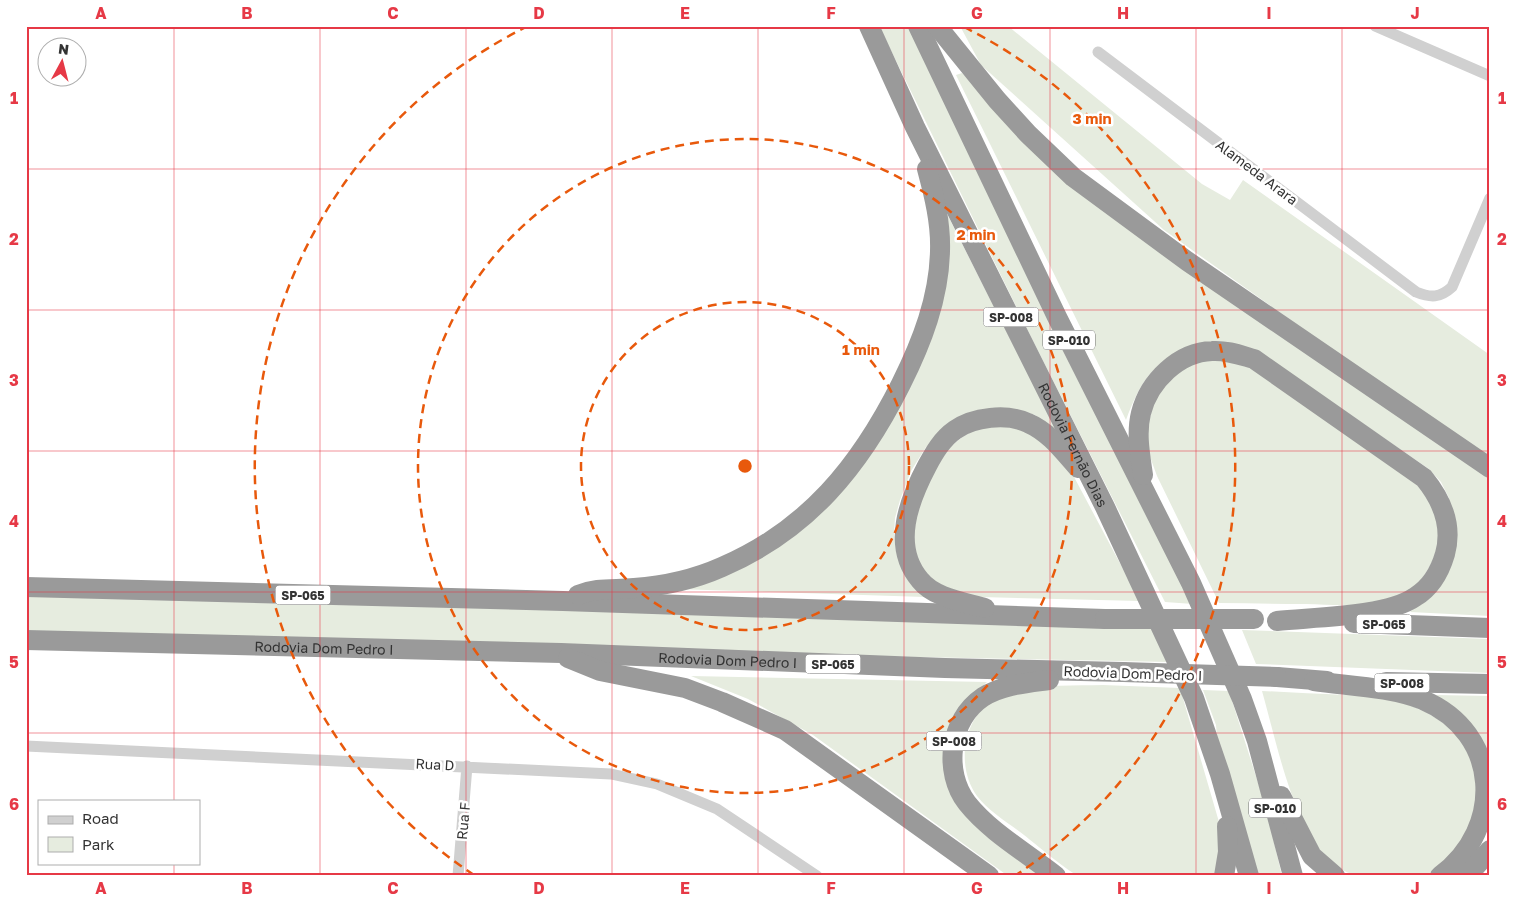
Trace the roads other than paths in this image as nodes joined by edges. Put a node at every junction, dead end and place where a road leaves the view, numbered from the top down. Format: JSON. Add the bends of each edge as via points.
{"nodes":[{"id":1,"x":869,"y":26,"type":"edge"},
{"id":2,"x":918,"y":26,"type":"edge"},
{"id":3,"x":937,"y":26,"type":"edge"},
{"id":4,"x":1375,"y":26,"type":"edge"},
{"id":5,"x":1098,"y":52,"type":"dead end"},
{"id":6,"x":1490,"y":76,"type":"edge"},
{"id":7,"x":915,"y":127,"type":"junction"},
{"id":8,"x":1490,"y":198,"type":"edge"},
{"id":9,"x":1490,"y":468,"type":"edge"},
{"id":10,"x":1145,"y":489,"type":"junction"},
{"id":11,"x":1105,"y":507,"type":"junction"},
{"id":12,"x":26,"y":587,"type":"edge"},
{"id":13,"x":563,"y":601,"type":"junction"},
{"id":14,"x":1011,"y":616,"type":"junction"},
{"id":15,"x":1277,"y":621,"type":"junction"},
{"id":16,"x":1490,"y":628,"type":"edge"},
{"id":17,"x":26,"y":640,"type":"edge"},
{"id":18,"x":561,"y":653,"type":"junction"},
{"id":19,"x":1114,"y":672,"type":"junction"},
{"id":20,"x":1314,"y":681,"type":"junction"},
{"id":21,"x":1490,"y":684,"type":"edge"},
{"id":22,"x":1257,"y":741,"type":"junction"},
{"id":23,"x":26,"y":746,"type":"edge"},
{"id":24,"x":467,"y":766,"type":"junction"},
{"id":25,"x":1220,"y":774,"type":"junction"},
{"id":26,"x":1490,"y":850,"type":"edge"},
{"id":27,"x":458,"y":876,"type":"edge"},
{"id":28,"x":818,"y":876,"type":"edge"},
{"id":29,"x":989,"y":876,"type":"edge"},
{"id":30,"x":1056,"y":876,"type":"edge"},
{"id":31,"x":1224,"y":876,"type":"edge"},
{"id":32,"x":1249,"y":876,"type":"edge"},
{"id":33,"x":1293,"y":876,"type":"edge"},
{"id":34,"x":1334,"y":876,"type":"edge"},
{"id":35,"x":1440,"y":876,"type":"edge"},
{"id":36,"x":1467,"y":876,"type":"edge"}],
"edges":[{"from":1,"to":7,"type":"highway","name":"Rodovia Fernão Dias","number":"SP-008"},
{"from":2,"to":10,"type":"highway","number":"SP-010","via":[[1053,309]]},
{"from":3,"to":9,"type":"highway","via":[[997,100],[1073,177],[1187,261]]},
{"from":4,"to":6,"type":"street"},
{"from":5,"to":8,"type":"street","name":"Alameda Arara","via":[[1416,292],[1436,297],[1452,287]]},
{"from":7,"to":11,"type":"highway","name":"Rodovia Fernão Dias","number":"SP-008"},
{"from":7,"to":13,"type":"highway","via":[[939,221],[940,250],[933,301],[909,367],[860,456],[830,492],[784,534],[722,567],[657,586],[609,588],[585,592]]},
{"from":10,"to":15,"type":"highway","via":[[1139,430],[1146,398],[1164,372],[1197,353],[1212,351],[1254,359],[1424,478],[1437,494],[1448,531],[1442,562],[1425,589],[1414,598],[1379,610]]},
{"from":10,"to":22,"type":"highway","number":"SP-010","via":[[1191,583]]},
{"from":11,"to":14,"type":"highway","via":[[1078,468],[1046,433],[1027,422],[1001,418],[976,420],[954,430],[936,449],[908,508],[905,550],[911,568],[920,582],[936,594]]},
{"from":11,"to":25,"type":"highway","name":"Rodovia Fernão Dias","number":"SP-008","via":[[1194,698]]},
{"from":12,"to":13,"type":"highway","number":"SP-065"},
{"from":13,"to":14,"type":"highway","number":"SP-065"},
{"from":14,"to":15,"type":"highway","number":"SP-065","bridge":true},
{"from":15,"to":16,"type":"highway","number":"SP-065"},
{"from":17,"to":18,"type":"highway","name":"Rodovia Dom Pedro I","number":"SP-065"},
{"from":18,"to":19,"type":"highway","name":"Rodovia Dom Pedro I","number":"SP-065"},
{"from":18,"to":29,"type":"highway","via":[[600,672],[685,688],[785,730]]},
{"from":19,"to":20,"type":"highway","name":"Rodovia Dom Pedro I","number":"SP-008","bridge":true},
{"from":19,"to":30,"type":"highway","number":"SP-008","via":[[1002,688],[968,710],[958,727],[952,766],[957,787],[967,803],[983,820]]},
{"from":20,"to":21,"type":"highway","name":"Rodovia Dom Pedro I","number":"SP-008"},
{"from":20,"to":35,"type":"highway","via":[[1423,700],[1445,713],[1471,740],[1486,776],[1483,814],[1477,834],[1466,852]]},
{"from":22,"to":33,"type":"highway","number":"SP-010"},
{"from":22,"to":34,"type":"highway","via":[[1300,835],[1312,856]]},
{"from":23,"to":24,"type":"street","name":"Rua D"},
{"from":24,"to":27,"type":"street","name":"Rua F"},
{"from":24,"to":28,"type":"street","name":"Rua D","via":[[611,774],[657,784],[717,809]]},
{"from":25,"to":31,"type":"highway","number":"SP-008","via":[[1228,834]]},
{"from":25,"to":32,"type":"highway","name":"Rodovia Fernão Dias","number":"SP-010"},
{"from":26,"to":36,"type":"highway"}]}
